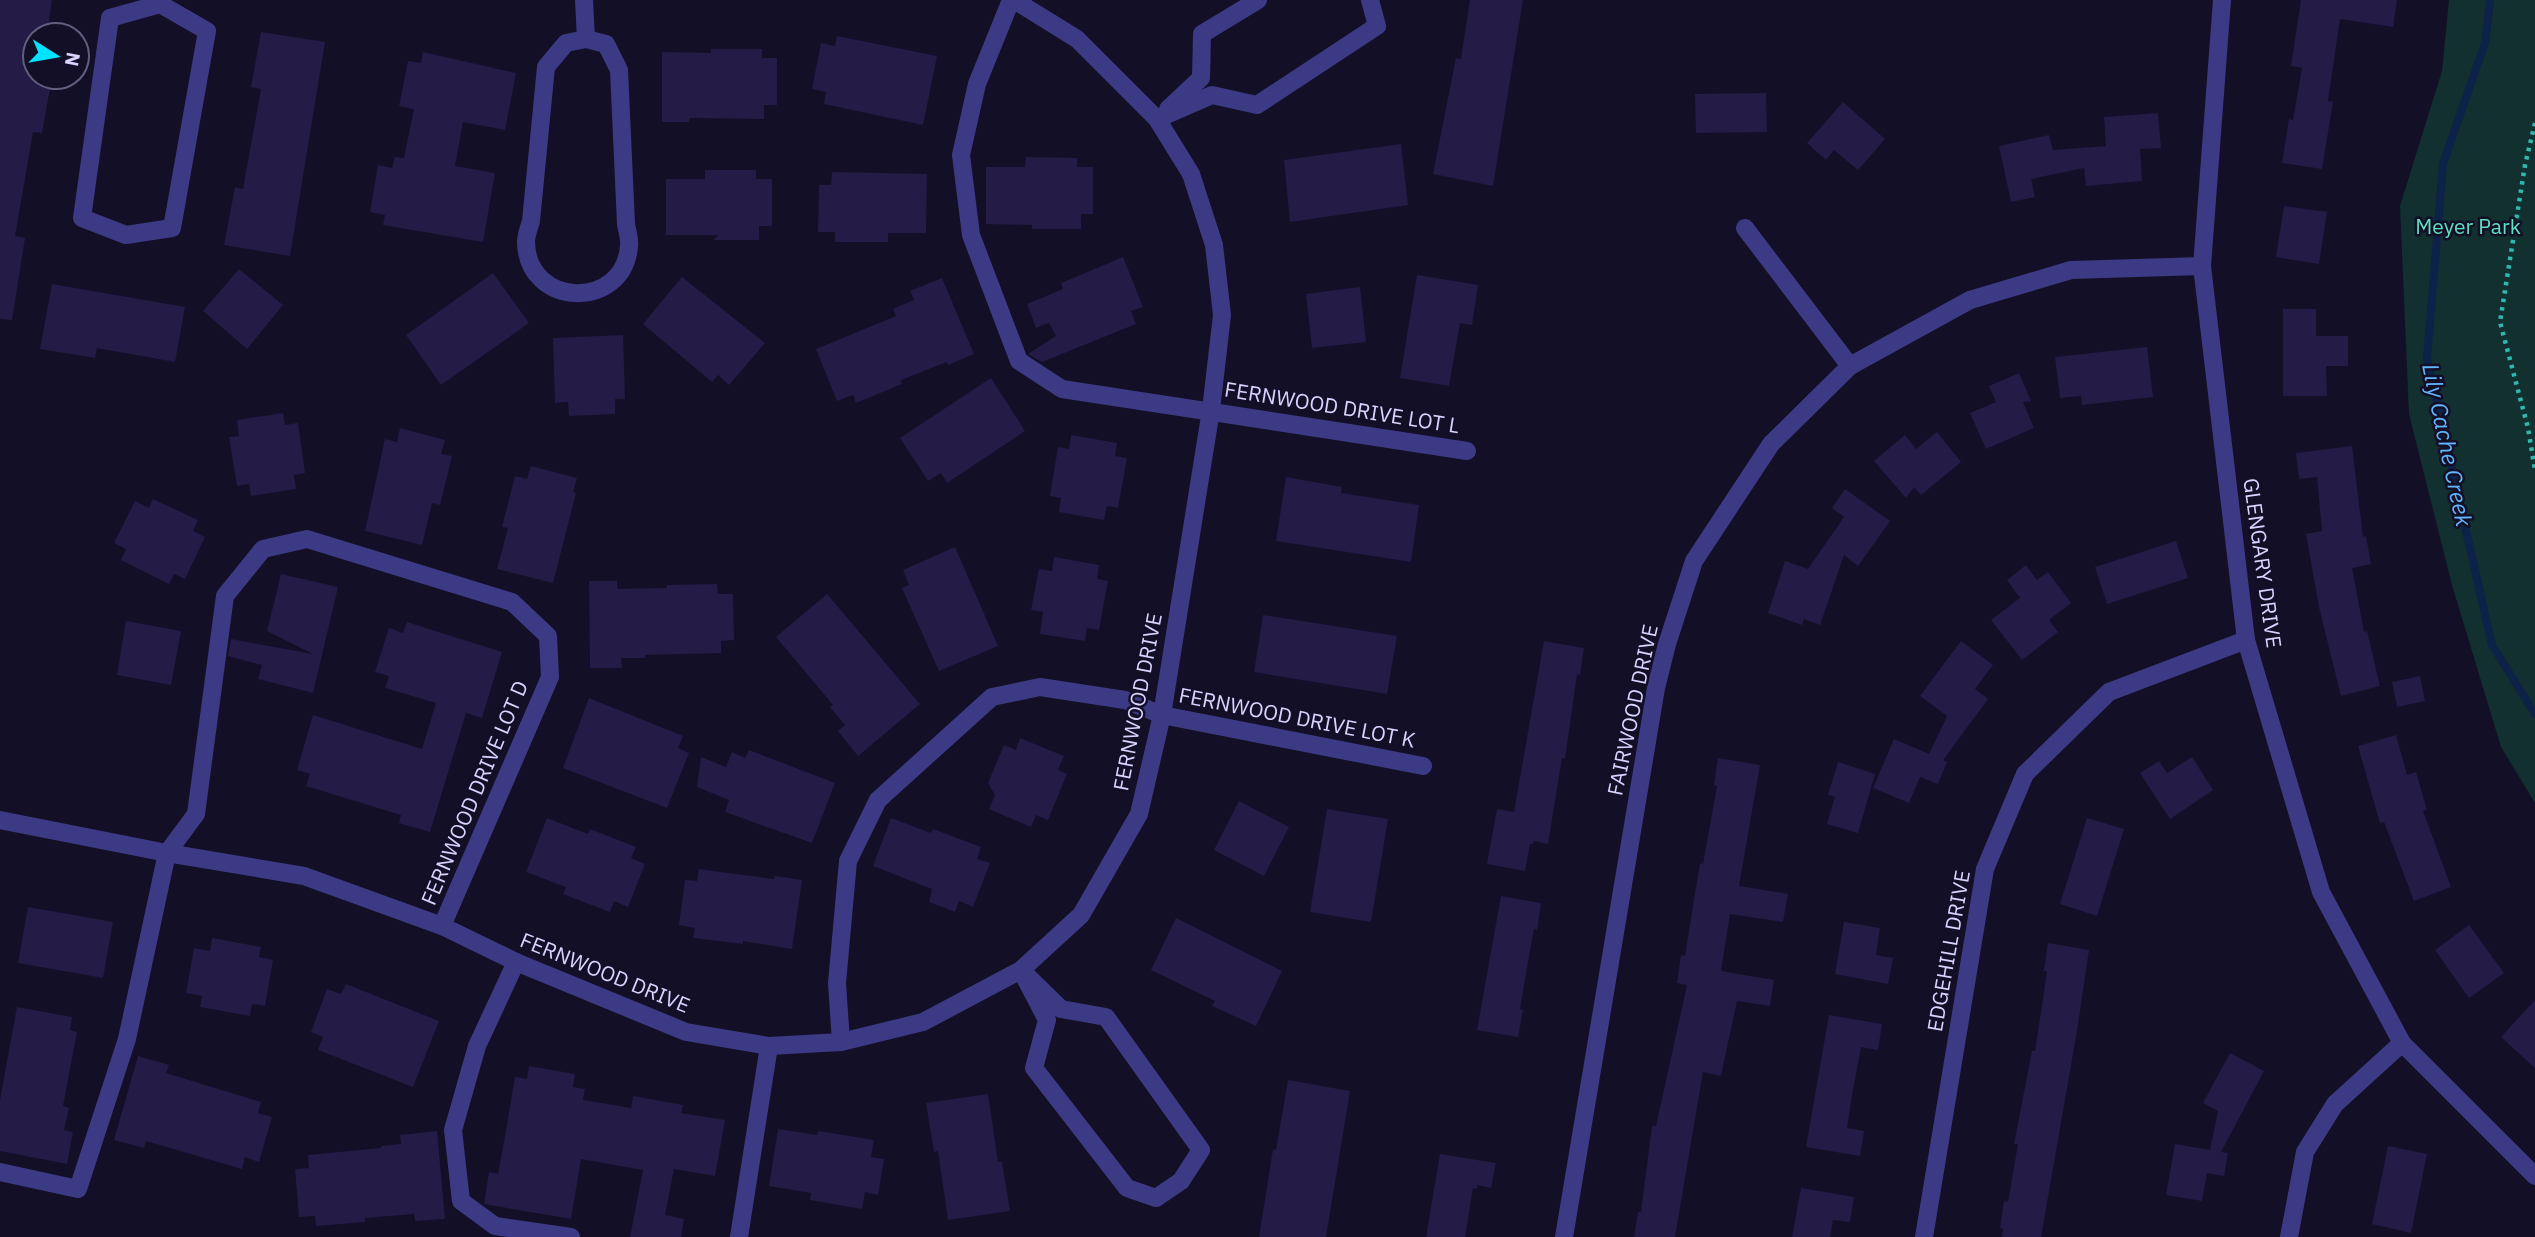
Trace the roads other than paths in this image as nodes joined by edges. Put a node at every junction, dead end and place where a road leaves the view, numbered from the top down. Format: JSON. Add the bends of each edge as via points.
{"nodes":[{"id":1,"x":583,"y":0,"type":"edge"},
{"id":2,"x":1013,"y":0,"type":"edge"},
{"id":3,"x":1258,"y":0,"type":"edge"},
{"id":4,"x":1370,"y":0,"type":"edge"},
{"id":5,"x":2222,"y":0,"type":"edge"},
{"id":6,"x":160,"y":2,"type":"edge"},
{"id":7,"x":586,"y":39,"type":"junction"},
{"id":8,"x":1157,"y":119,"type":"junction"},
{"id":9,"x":1745,"y":228,"type":"dead end"},
{"id":10,"x":2202,"y":266,"type":"junction"},
{"id":11,"x":1850,"y":366,"type":"junction"},
{"id":12,"x":1210,"y":410,"type":"junction"},
{"id":13,"x":1467,"y":450,"type":"dead end"},
{"id":14,"x":2246,"y":640,"type":"junction"},
{"id":15,"x":1162,"y":715,"type":"junction"},
{"id":16,"x":1423,"y":766,"type":"dead end"},
{"id":17,"x":0,"y":820,"type":"edge"},
{"id":18,"x":167,"y":853,"type":"junction"},
{"id":19,"x":442,"y":926,"type":"junction"},
{"id":20,"x":516,"y":962,"type":"junction"},
{"id":21,"x":1021,"y":970,"type":"junction"},
{"id":22,"x":841,"y":1042,"type":"junction"},
{"id":23,"x":2402,"y":1043,"type":"junction"},
{"id":24,"x":769,"y":1046,"type":"junction"},
{"id":25,"x":0,"y":1172,"type":"edge"},
{"id":26,"x":2535,"y":1176,"type":"edge"},
{"id":27,"x":571,"y":1237,"type":"edge"},
{"id":28,"x":739,"y":1237,"type":"edge"},
{"id":29,"x":1564,"y":1237,"type":"edge"},
{"id":30,"x":1924,"y":1237,"type":"edge"},
{"id":31,"x":2289,"y":1237,"type":"edge"}],
"edges":[{"from":1,"to":7,"type":"street"},
{"from":2,"to":8,"type":"street","name":"FERNWOOD DRIVE","via":[[1077,39]]},
{"from":2,"to":12,"type":"street","name":"FERNWOOD DRIVE LOT L","via":[[977,84],[961,155],[971,234],[1019,361],[1062,389]]},
{"from":3,"to":8,"type":"street","via":[[1202,34],[1201,78]]},
{"from":4,"to":8,"type":"street","via":[[1377,26],[1257,105],[1212,95]]},
{"from":5,"to":10,"type":"street","name":"GLENGARY DRIVE"},
{"from":6,"to":6,"type":"street","via":[[207,31],[172,228],[126,235],[82,218],[110,18]]},
{"from":7,"to":7,"type":"street","via":[[566,43],[546,67],[526,241],[529,261],[540,278],[556,290],[576,295],[596,292],[613,281],[625,264],[630,245],[619,70],[606,44]]},
{"from":8,"to":12,"type":"street","name":"FERNWOOD DRIVE","via":[[1191,174],[1214,245],[1222,316]]},
{"from":9,"to":11,"type":"street"},
{"from":10,"to":11,"type":"street","name":"FAIRWOOD DRIVE","via":[[2071,270],[1970,300]]},
{"from":10,"to":14,"type":"street","name":"GLENGARY DRIVE"},
{"from":11,"to":29,"type":"street","name":"FAIRWOOD DRIVE","via":[[1771,444],[1693,561],[1656,688]]},
{"from":12,"to":13,"type":"street","name":"FERNWOOD DRIVE LOT L"},
{"from":12,"to":15,"type":"street","name":"FERNWOOD DRIVE"},
{"from":14,"to":23,"type":"street","name":"GLENGARY DRIVE","via":[[2320,892]]},
{"from":14,"to":30,"type":"street","name":"EDGEHILL DRIVE","via":[[2109,692],[2025,774],[1985,869]]},
{"from":15,"to":16,"type":"street","name":"FERNWOOD DRIVE LOT K"},
{"from":15,"to":21,"type":"street","name":"FERNWOOD DRIVE","via":[[1139,814],[1081,915]]},
{"from":15,"to":22,"type":"street","name":"FERNWOOD DRIVE LOT K","via":[[1125,700],[1040,687],[992,697],[878,800],[848,862],[837,983]]},
{"from":17,"to":18,"type":"street","name":"FERNWOOD DRIVE"},
{"from":18,"to":19,"type":"street","name":"FERNWOOD DRIVE","via":[[304,876]]},
{"from":18,"to":19,"type":"street","name":"FERNWOOD DRIVE LOT D","via":[[196,814],[225,596],[263,550],[307,538],[512,602],[548,636],[550,677]]},
{"from":18,"to":25,"type":"street","via":[[127,1039],[78,1189]]},
{"from":19,"to":20,"type":"street","name":"FERNWOOD DRIVE"},
{"from":20,"to":24,"type":"street","name":"FERNWOOD DRIVE","via":[[686,1032]]},
{"from":20,"to":27,"type":"street","via":[[477,1046],[453,1130],[461,1201],[495,1226]]},
{"from":21,"to":21,"type":"street","via":[[1047,1020],[1034,1068],[1127,1188],[1156,1198],[1181,1181],[1201,1150],[1106,1017],[1061,1009]]},
{"from":21,"to":22,"type":"street","name":"FERNWOOD DRIVE","via":[[923,1022]]},
{"from":22,"to":24,"type":"street","name":"FERNWOOD DRIVE"},
{"from":23,"to":26,"type":"street","name":"GLENGARY DRIVE"},
{"from":23,"to":31,"type":"street","via":[[2334,1104],[2305,1152]]},
{"from":24,"to":28,"type":"street"}]}
